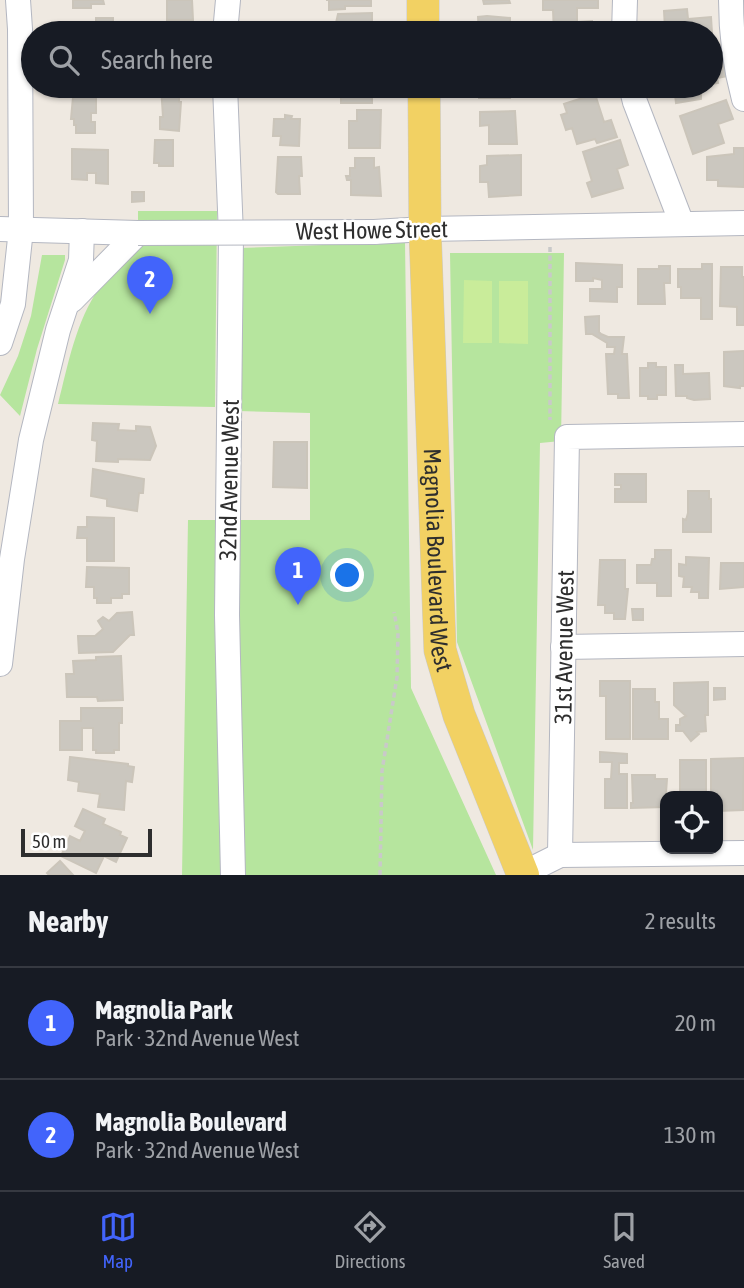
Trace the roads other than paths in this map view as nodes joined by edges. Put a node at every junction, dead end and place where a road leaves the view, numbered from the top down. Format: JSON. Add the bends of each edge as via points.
{"nodes":[{"id":1,"x":18,"y":0,"type":"edge"},
{"id":2,"x":228,"y":0,"type":"edge"},
{"id":3,"x":423,"y":0,"type":"edge"},
{"id":4,"x":625,"y":0,"type":"edge"},
{"id":5,"x":731,"y":0,"type":"edge"},
{"id":6,"x":226,"y":21,"type":"edge"},
{"id":7,"x":423,"y":21,"type":"edge"},
{"id":8,"x":624,"y":21,"type":"edge"},
{"id":9,"x":225,"y":98,"type":"edge"},
{"id":10,"x":424,"y":98,"type":"edge"},
{"id":11,"x":634,"y":98,"type":"edge"},
{"id":12,"x":744,"y":99,"type":"edge"},
{"id":13,"x":744,"y":223,"type":"edge"},
{"id":14,"x":682,"y":224,"type":"junction"},
{"id":15,"x":10,"y":229,"type":"edge"},
{"id":16,"x":425,"y":229,"type":"junction"},
{"id":17,"x":82,"y":231,"type":"junction"},
{"id":18,"x":138,"y":233,"type":"junction"},
{"id":19,"x":65,"y":309,"type":"junction"},
{"id":20,"x":0,"y":342,"type":"edge"},
{"id":21,"x":744,"y":434,"type":"edge"},
{"id":22,"x":744,"y":644,"type":"edge"},
{"id":23,"x":563,"y":647,"type":"junction"},
{"id":24,"x":0,"y":664,"type":"edge"},
{"id":25,"x":744,"y":853,"type":"edge"},
{"id":26,"x":560,"y":855,"type":"junction"},
{"id":27,"x":522,"y":874,"type":"edge"},
{"id":28,"x":233,"y":875,"type":"edge"}],
"edges":[{"from":1,"to":15,"type":"street"},
{"from":2,"to":6,"type":"street"},
{"from":3,"to":7,"type":"main road"},
{"from":4,"to":8,"type":"street"},
{"from":5,"to":12,"type":"street","via":[[733,54]]},
{"from":9,"to":28,"type":"street","name":"32nd Avenue West","via":[[231,235],[227,615]]},
{"from":10,"to":16,"type":"main road","name":"Magnolia Boulevard West"},
{"from":11,"to":14,"type":"street"},
{"from":13,"to":14,"type":"street","name":"West Howe Street"},
{"from":14,"to":16,"type":"street","name":"West Howe Street"},
{"from":15,"to":17,"type":"street","name":"West Howe Street"},
{"from":15,"to":20,"type":"street","via":[[13,304]]},
{"from":16,"to":18,"type":"street","name":"West Howe Street","bridge":true},
{"from":16,"to":27,"type":"main road","name":"Magnolia Boulevard West","via":[[440,650],[459,715]]},
{"from":17,"to":18,"type":"street","name":"West Howe Street"},
{"from":17,"to":19,"type":"street","via":[[81,260]]},
{"from":18,"to":19,"type":"street"},
{"from":19,"to":24,"type":"street","via":[[29,452]]},
{"from":21,"to":23,"type":"street","name":"31st Avenue West","via":[[558,429]]},
{"from":22,"to":23,"type":"street"},
{"from":23,"to":26,"type":"street","name":"31st Avenue West"},
{"from":25,"to":26,"type":"street"},
{"from":26,"to":27,"type":"street"}]}
